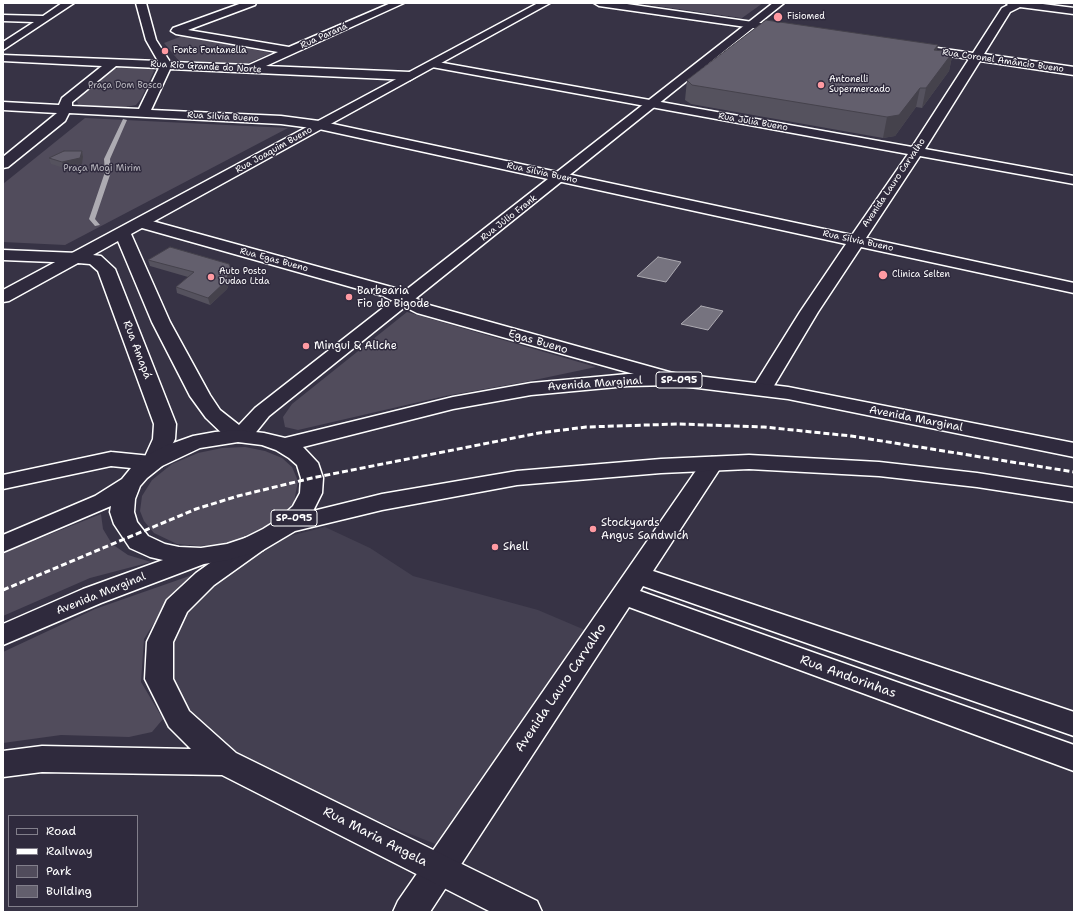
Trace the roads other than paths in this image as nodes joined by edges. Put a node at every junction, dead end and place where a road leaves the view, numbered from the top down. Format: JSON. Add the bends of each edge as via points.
{"nodes":[{"id":1,"x":69,"y":3,"type":"edge"},
{"id":2,"x":141,"y":3,"type":"edge"},
{"id":3,"x":251,"y":3,"type":"edge"},
{"id":4,"x":399,"y":3,"type":"edge"},
{"id":5,"x":545,"y":3,"type":"edge"},
{"id":6,"x":599,"y":3,"type":"edge"},
{"id":7,"x":779,"y":3,"type":"edge"},
{"id":8,"x":1017,"y":3,"type":"edge"},
{"id":9,"x":1074,"y":11,"type":"edge"},
{"id":10,"x":3,"y":18,"type":"edge"},
{"id":11,"x":44,"y":19,"type":"junction"},
{"id":12,"x":750,"y":25,"type":"junction"},
{"id":13,"x":176,"y":31,"type":"junction"},
{"id":14,"x":797,"y":32,"type":"edge"},
{"id":15,"x":151,"y":40,"type":"junction"},
{"id":16,"x":3,"y":47,"type":"edge"},
{"id":17,"x":913,"y":48,"type":"edge"},
{"id":18,"x":290,"y":51,"type":"junction"},
{"id":19,"x":976,"y":57,"type":"junction"},
{"id":20,"x":3,"y":58,"type":"edge"},
{"id":21,"x":113,"y":63,"type":"junction"},
{"id":22,"x":432,"y":64,"type":"junction"},
{"id":23,"x":166,"y":65,"type":"junction"},
{"id":24,"x":250,"y":69,"type":"junction"},
{"id":25,"x":1074,"y":71,"type":"edge"},
{"id":26,"x":410,"y":76,"type":"junction"},
{"id":27,"x":653,"y":104,"type":"junction"},
{"id":28,"x":3,"y":106,"type":"edge"},
{"id":29,"x":65,"y":109,"type":"junction"},
{"id":30,"x":143,"y":113,"type":"junction"},
{"id":31,"x":319,"y":125,"type":"junction"},
{"id":32,"x":916,"y":152,"type":"junction"},
{"id":33,"x":3,"y":164,"type":"edge"},
{"id":34,"x":561,"y":177,"type":"junction"},
{"id":35,"x":1074,"y":180,"type":"edge"},
{"id":36,"x":141,"y":223,"type":"junction"},
{"id":37,"x":123,"y":233,"type":"junction"},
{"id":38,"x":856,"y":241,"type":"junction"},
{"id":39,"x":3,"y":254,"type":"edge"},
{"id":40,"x":78,"y":258,"type":"junction"},
{"id":41,"x":1074,"y":288,"type":"edge"},
{"id":42,"x":3,"y":297,"type":"edge"},
{"id":43,"x":405,"y":299,"type":"junction"},
{"id":44,"x":673,"y":379,"type":"junction"},
{"id":45,"x":762,"y":389,"type":"junction"},
{"id":46,"x":239,"y":436,"type":"junction"},
{"id":47,"x":284,"y":445,"type":"junction"},
{"id":48,"x":1074,"y":450,"type":"edge"},
{"id":49,"x":152,"y":462,"type":"junction"},
{"id":50,"x":712,"y":464,"type":"junction"},
{"id":51,"x":3,"y":482,"type":"edge"},
{"id":52,"x":130,"y":484,"type":"junction"},
{"id":53,"x":1074,"y":495,"type":"edge"},
{"id":54,"x":287,"y":525,"type":"junction"},
{"id":55,"x":3,"y":544,"type":"edge"},
{"id":56,"x":254,"y":544,"type":"junction"},
{"id":57,"x":201,"y":556,"type":"junction"},
{"id":58,"x":630,"y":585,"type":"junction"},
{"id":59,"x":3,"y":635,"type":"edge"},
{"id":60,"x":1074,"y":724,"type":"edge"},
{"id":61,"x":1074,"y":758,"type":"edge"},
{"id":62,"x":225,"y":762,"type":"junction"},
{"id":63,"x":3,"y":764,"type":"edge"},
{"id":64,"x":439,"y":869,"type":"junction"},
{"id":65,"x":410,"y":912,"type":"edge"},
{"id":66,"x":525,"y":912,"type":"edge"}],
"edges":[{"from":1,"to":11,"type":"street"},
{"from":2,"to":15,"type":"street"},
{"from":3,"to":13,"type":"street"},
{"from":4,"to":18,"type":"street","name":"Rua Paraná"},
{"from":5,"to":22,"type":"street","name":"Rua Joaquim Bueno"},
{"from":6,"to":12,"type":"street"},
{"from":7,"to":12,"type":"street","name":"Rua Júlio Frank"},
{"from":8,"to":9,"type":"street"},
{"from":8,"to":19,"type":"street","name":"Avenida Lauro Carvalho","via":[[1006,10]]},
{"from":10,"to":11,"type":"street"},
{"from":11,"to":16,"type":"street"},
{"from":12,"to":14,"type":"street"},
{"from":12,"to":27,"type":"street","name":"Rua Júlio Frank"},
{"from":13,"to":15,"type":"street"},
{"from":13,"to":18,"type":"street"},
{"from":15,"to":23,"type":"street"},
{"from":17,"to":19,"type":"street","name":"Rua Coronel Amâncio Bueno"},
{"from":18,"to":24,"type":"street","name":"Rua Paraná"},
{"from":19,"to":25,"type":"street","name":"Rua Coronel Amâncio Bueno"},
{"from":19,"to":32,"type":"street","name":"Avenida Lauro Carvalho"},
{"from":20,"to":21,"type":"street","name":"Rua Rio Grande do Norte"},
{"from":21,"to":23,"type":"street","name":"Rua Rio Grande do Norte"},
{"from":21,"to":29,"type":"street","via":[[66,101]]},
{"from":22,"to":26,"type":"street","name":"Rua Joaquim Bueno"},
{"from":22,"to":27,"type":"street","name":"Rua Julia Bueno"},
{"from":23,"to":24,"type":"street","name":"Rua Rio Grande do Norte"},
{"from":23,"to":30,"type":"street"},
{"from":24,"to":26,"type":"street","name":"Rua Rio Grande do Norte"},
{"from":26,"to":31,"type":"street","name":"Rua Joaquim Bueno"},
{"from":27,"to":32,"type":"street","name":"Rua Julia Bueno"},
{"from":27,"to":34,"type":"street","name":"Rua Júlio Frank"},
{"from":28,"to":29,"type":"street","name":"Rua Silvia Bueno"},
{"from":29,"to":30,"type":"street","name":"Rua Silvia Bueno"},
{"from":29,"to":33,"type":"street","via":[[60,118]]},
{"from":30,"to":31,"type":"street","name":"Rua Silvia Bueno","via":[[281,120]]},
{"from":31,"to":34,"type":"street","name":"Rua Silvia Bueno"},
{"from":31,"to":36,"type":"street","name":"Rua Joaquim Bueno"},
{"from":32,"to":35,"type":"street","name":"Rua Julia Bueno"},
{"from":32,"to":38,"type":"street","name":"Avenida Lauro Carvalho"},
{"from":34,"to":38,"type":"street","name":"Rua Silvia Bueno"},
{"from":34,"to":43,"type":"street","name":"Rua Júlio Frank"},
{"from":36,"to":37,"type":"street","name":"Rua Joaquim Bueno"},
{"from":36,"to":43,"type":"street","name":"Rua Egas Bueno","via":[[389,292]]},
{"from":37,"to":40,"type":"street","name":"Rua Joaquim Bueno"},
{"from":37,"to":46,"type":"street","via":[[161,322],[200,396],[213,414]]},
{"from":38,"to":41,"type":"street","name":"Rua Silvia Bueno"},
{"from":38,"to":45,"type":"street","name":"Avenida Lauro Carvalho"},
{"from":39,"to":40,"type":"street","name":"Rua Amapá"},
{"from":40,"to":42,"type":"street","name":"Rua Joaquim Bueno"},
{"from":40,"to":49,"type":"street","name":"Rua Amapá","via":[[95,260],[106,269],[165,424],[164,439]]},
{"from":43,"to":44,"type":"street","name":"Egas Bueno","via":[[423,309]]},
{"from":43,"to":46,"type":"street","name":"Rua Júlio Frank","via":[[262,412]]},
{"from":44,"to":45,"type":"street","name":"Avenida Marginal","number":"SP-095"},
{"from":44,"to":47,"type":"street","name":"Avenida Marginal","number":"SP-095","via":[[613,381],[531,389],[453,404]]},
{"from":45,"to":48,"type":"street","name":"Avenida Marginal","number":"SP-095"},
{"from":46,"to":47,"type":"street","number":"SP-095"},
{"from":46,"to":49,"type":"street","number":"SP-095","via":[[193,443]]},
{"from":47,"to":54,"type":"street","number":"SP-095","via":[[298,453],[307,463],[312,478],[311,493],[302,510]]},
{"from":49,"to":51,"type":"street","via":[[111,459]]},
{"from":49,"to":52,"type":"street","number":"SP-095"},
{"from":50,"to":53,"type":"street","number":"SP-095","via":[[749,462],[879,469],[977,480]]},
{"from":50,"to":54,"type":"street","number":"SP-095","via":[[517,478],[382,502]]},
{"from":50,"to":58,"type":"street","name":"Avenida Lauro Carvalho"},
{"from":52,"to":55,"type":"street","number":"SP-095","via":[[103,501]]},
{"from":52,"to":57,"type":"street","number":"SP-095","via":[[123,499],[122,512],[126,524],[139,542],[159,551]]},
{"from":54,"to":56,"type":"street","number":"SP-095","via":[[272,536]]},
{"from":56,"to":57,"type":"street","number":"SP-095","via":[[228,552]]},
{"from":56,"to":62,"type":"street","name":"Rua Maria Angela","via":[[205,579],[176,607],[160,642],[159,679],[179,719]]},
{"from":57,"to":59,"type":"street","name":"Avenida Marginal","number":"SP-095","via":[[92,596]]},
{"from":58,"to":60,"type":"street"},
{"from":58,"to":61,"type":"street","name":"Rua Andorinhas"},
{"from":58,"to":64,"type":"street","name":"Avenida Lauro Carvalho"},
{"from":62,"to":63,"type":"street","name":"Rua Maria Angela","via":[[42,759]]},
{"from":62,"to":64,"type":"street","name":"Rua Maria Angela"},
{"from":64,"to":65,"type":"street","name":"Avenida Lauro Carvalho"},
{"from":64,"to":66,"type":"street","name":"Rua Maria Angela"}]}
